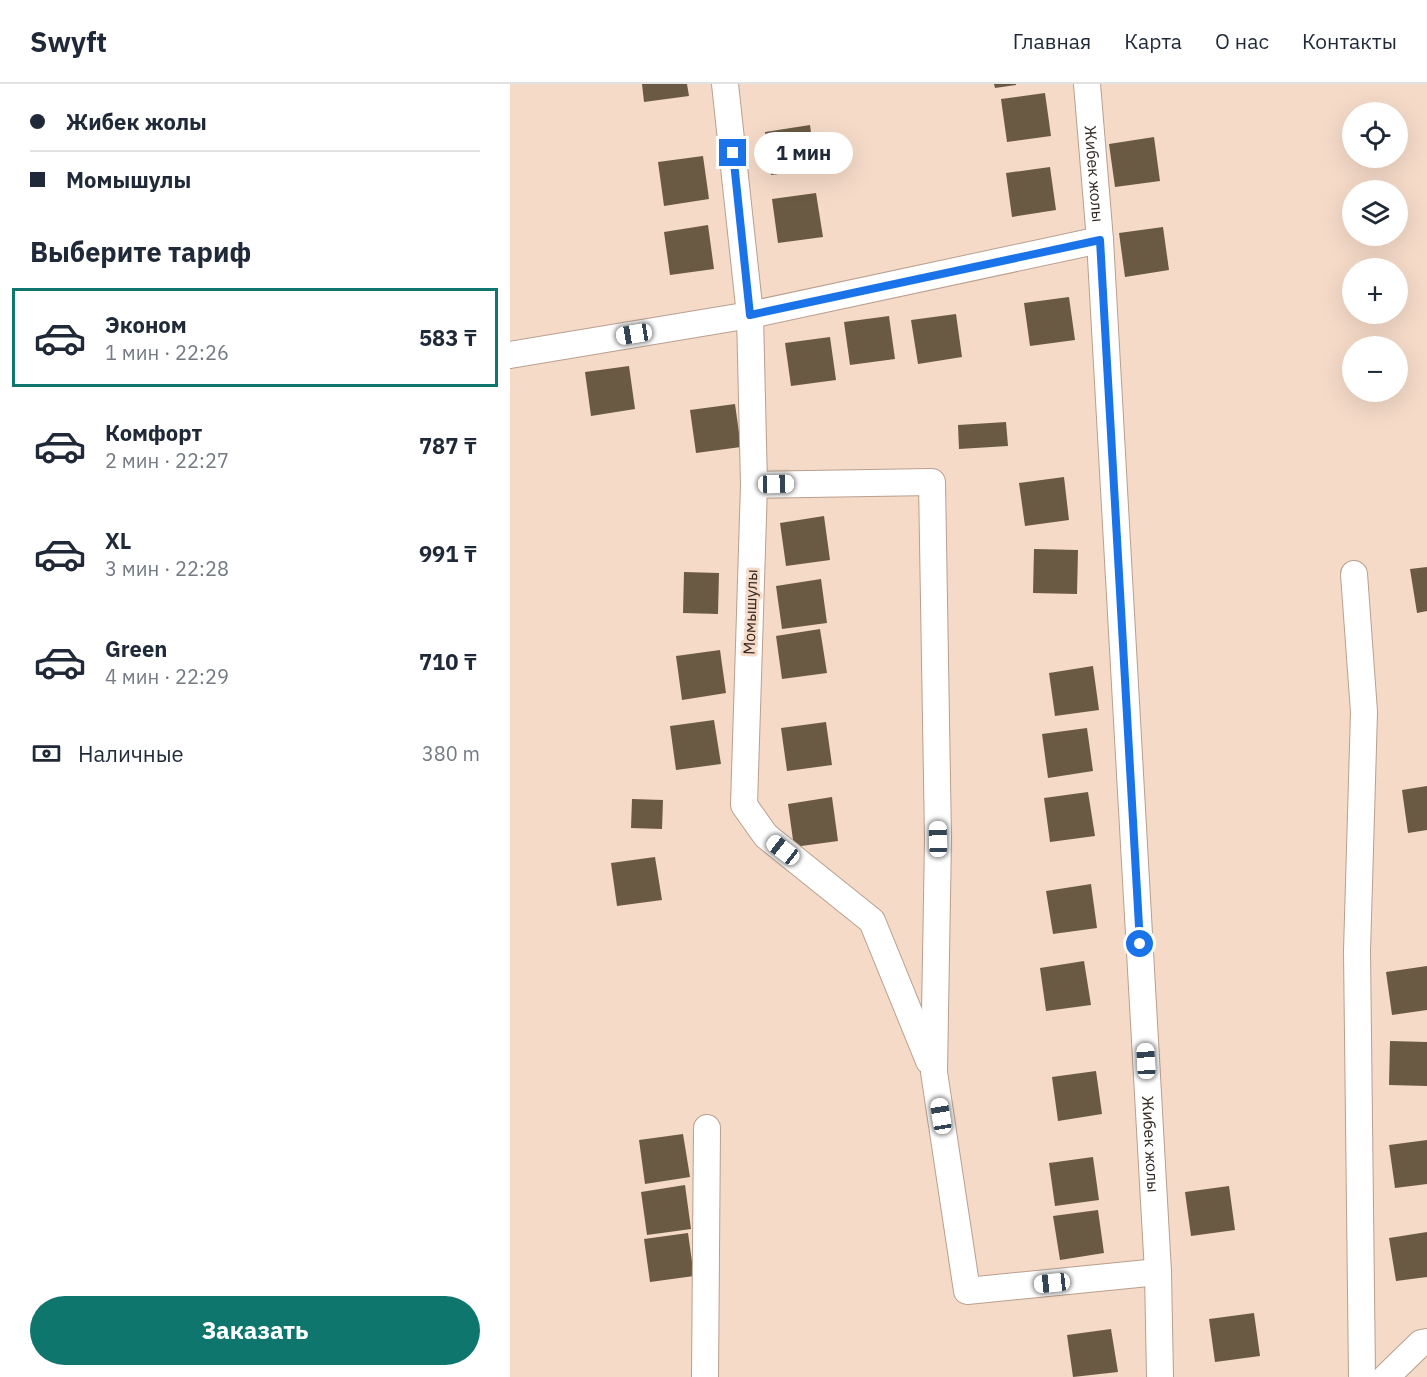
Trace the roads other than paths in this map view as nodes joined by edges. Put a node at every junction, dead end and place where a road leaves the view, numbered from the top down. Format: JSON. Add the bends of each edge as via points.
{"nodes":[{"id":1,"x":725,"y":84,"type":"edge"},
{"id":2,"x":1087,"y":84,"type":"edge"},
{"id":3,"x":1100,"y":240,"type":"junction"},
{"id":4,"x":750,"y":315,"type":"junction"},
{"id":5,"x":510,"y":355,"type":"edge"},
{"id":6,"x":754,"y":485,"type":"junction"},
{"id":7,"x":1354,"y":574,"type":"dead end"},
{"id":8,"x":934,"y":1072,"type":"junction"},
{"id":9,"x":707,"y":1128,"type":"dead end"},
{"id":10,"x":1158,"y":1272,"type":"junction"},
{"id":11,"x":1427,"y":1342,"type":"edge"},
{"id":12,"x":705,"y":1377,"type":"edge"},
{"id":13,"x":1160,"y":1377,"type":"edge"},
{"id":14,"x":1362,"y":1377,"type":"edge"},
{"id":15,"x":1386,"y":1377,"type":"edge"}],
"edges":[{"from":1,"to":4,"type":"street","name":"Момышулы"},
{"from":2,"to":3,"type":"street","name":"Жибек жолы"},
{"from":3,"to":4,"type":"street"},
{"from":3,"to":10,"type":"street","name":"Жибек жолы"},
{"from":4,"to":5,"type":"street"},
{"from":4,"to":6,"type":"street","name":"Момышулы"},
{"from":6,"to":8,"type":"street","name":"Момышулы","via":[[744,805],[765,836],[872,921]]},
{"from":6,"to":8,"type":"street","via":[[932,482],[938,839]]},
{"from":7,"to":14,"type":"street","via":[[1364,712],[1357,951]]},
{"from":8,"to":10,"type":"street","via":[[967,1291]]},
{"from":9,"to":12,"type":"street"},
{"from":10,"to":13,"type":"street","name":"Жибек жолы"},
{"from":11,"to":15,"type":"street","via":[[1421,1343]]}]}
